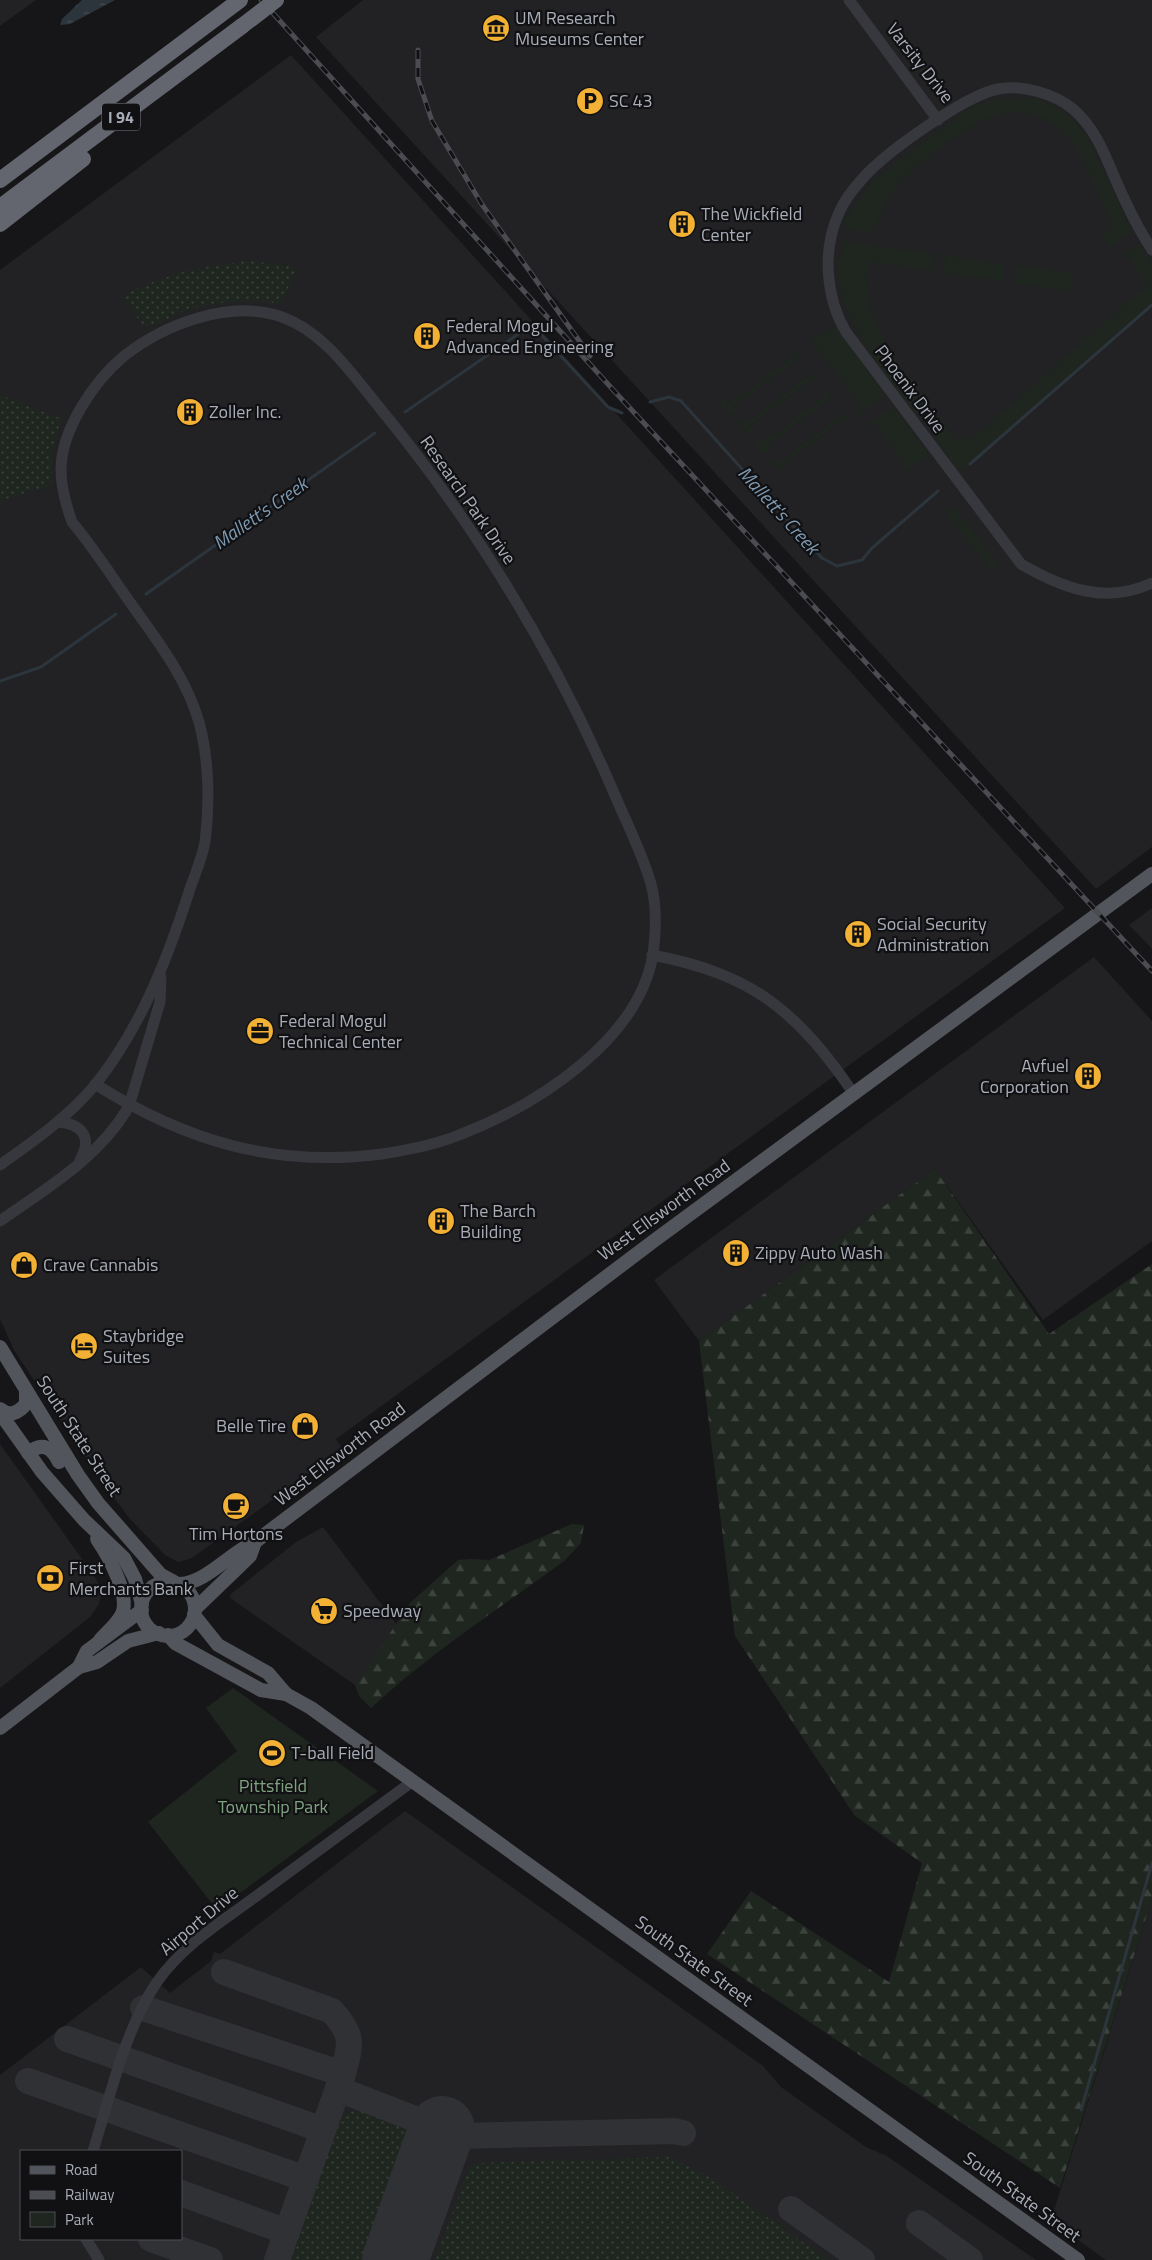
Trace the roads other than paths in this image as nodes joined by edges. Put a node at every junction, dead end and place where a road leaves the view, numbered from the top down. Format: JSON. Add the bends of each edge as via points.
{"nodes":[{"id":1,"x":240,"y":0,"type":"edge"},
{"id":2,"x":276,"y":0,"type":"edge"},
{"id":3,"x":849,"y":0,"type":"edge"},
{"id":4,"x":151,"y":94,"type":"junction"},
{"id":5,"x":938,"y":120,"type":"junction"},
{"id":6,"x":62,"y":134,"type":"junction"},
{"id":7,"x":0,"y":168,"type":"edge"},
{"id":8,"x":0,"y":180,"type":"edge"},
{"id":9,"x":0,"y":207,"type":"edge"},
{"id":10,"x":0,"y":224,"type":"edge"},
{"id":11,"x":1152,"y":250,"type":"edge"},
{"id":12,"x":1152,"y":583,"type":"edge"},
{"id":13,"x":1152,"y":874,"type":"edge"},
{"id":14,"x":652,"y":955,"type":"junction"},
{"id":15,"x":161,"y":972,"type":"junction"},
{"id":16,"x":95,"y":1084,"type":"junction"},
{"id":17,"x":854,"y":1094,"type":"junction"},
{"id":18,"x":129,"y":1106,"type":"junction"},
{"id":19,"x":58,"y":1122,"type":"junction"},
{"id":20,"x":78,"y":1164,"type":"junction"},
{"id":21,"x":0,"y":1165,"type":"edge"},
{"id":22,"x":0,"y":1221,"type":"edge"},
{"id":23,"x":0,"y":1347,"type":"edge"},
{"id":24,"x":26,"y":1391,"type":"junction"},
{"id":25,"x":0,"y":1411,"type":"edge"},
{"id":26,"x":28,"y":1453,"type":"junction"},
{"id":27,"x":89,"y":1491,"type":"junction"},
{"id":28,"x":59,"y":1492,"type":"junction"},
{"id":29,"x":79,"y":1514,"type":"junction"},
{"id":30,"x":114,"y":1522,"type":"junction"},
{"id":31,"x":255,"y":1542,"type":"junction"},
{"id":32,"x":177,"y":1583,"type":"junction"},
{"id":33,"x":142,"y":1607,"type":"junction"},
{"id":34,"x":195,"y":1612,"type":"junction"},
{"id":35,"x":163,"y":1634,"type":"junction"},
{"id":36,"x":100,"y":1640,"type":"junction"},
{"id":37,"x":79,"y":1667,"type":"junction"},
{"id":38,"x":286,"y":1694,"type":"junction"},
{"id":39,"x":0,"y":1728,"type":"edge"},
{"id":40,"x":413,"y":1781,"type":"junction"},
{"id":41,"x":93,"y":2150,"type":"edge"},
{"id":42,"x":87,"y":2240,"type":"edge"},
{"id":43,"x":99,"y":2260,"type":"edge"},
{"id":44,"x":1078,"y":2260,"type":"edge"}],
"edges":[{"from":1,"to":6,"type":"highway","number":"I 94"},
{"from":2,"to":4,"type":"highway","number":"I 94","bridge":true},
{"from":3,"to":5,"type":"street","name":"Varsity Drive"},
{"from":4,"to":9,"type":"highway","number":"I 94"},
{"from":4,"to":10,"type":"highway","via":[[111,137]]},
{"from":5,"to":11,"type":"street","name":"Varsity Drive","via":[[969,99],[999,89],[1026,89],[1054,97],[1072,108],[1099,141]]},
{"from":5,"to":12,"type":"street","name":"Phoenix Drive","via":[[864,177],[838,214],[829,254],[830,292],[838,319],[1021,564],[1054,582],[1091,592],[1116,594]]},
{"from":6,"to":7,"type":"highway"},
{"from":6,"to":8,"type":"highway","number":"I 94"},
{"from":13,"to":17,"type":"main road","name":"West Ellsworth Road"},
{"from":14,"to":15,"type":"street","name":"Research Park Drive","via":[[655,904],[651,884],[590,738],[553,663],[521,609],[456,507],[342,362],[304,328],[281,317],[251,312],[220,314],[181,323],[146,340],[120,360],[103,377],[77,416],[61,466],[66,506],[72,522],[179,672],[199,722],[206,773],[205,844]]},
{"from":14,"to":17,"type":"street","via":[[708,968],[750,986],[772,1001],[816,1043]]},
{"from":14,"to":18,"type":"street","name":"Research Park Drive","via":[[646,983],[631,1009],[593,1053],[547,1090],[518,1108],[446,1141],[363,1156],[322,1159],[286,1156],[221,1144]]},
{"from":15,"to":16,"type":"street","name":"Research Park Drive","via":[[122,1045]]},
{"from":15,"to":18,"type":"street","name":"Research Park Drive","via":[[160,1002]]},
{"from":16,"to":18,"type":"street","name":"Research Park Drive"},
{"from":16,"to":19,"type":"street","name":"Research Park Drive"},
{"from":17,"to":31,"type":"main road","name":"West Ellsworth Road"},
{"from":18,"to":20,"type":"street","name":"Research Park Drive","via":[[110,1136]]},
{"from":19,"to":20,"type":"street","via":[[71,1123],[87,1142]]},
{"from":19,"to":21,"type":"street","name":"Research Park Drive"},
{"from":20,"to":22,"type":"street","name":"Research Park Drive"},
{"from":23,"to":24,"type":"main road","name":"South State Street"},
{"from":24,"to":25,"type":"main road","via":[[26,1404],[16,1413]]},
{"from":24,"to":27,"type":"main road","name":"South State Street"},
{"from":25,"to":26,"type":"main road"},
{"from":26,"to":27,"type":"main road","via":[[39,1447],[51,1448],[76,1486]]},
{"from":26,"to":28,"type":"main road"},
{"from":27,"to":30,"type":"main road","name":"South State Street"},
{"from":28,"to":29,"type":"main road"},
{"from":28,"to":30,"type":"main road","via":[[75,1499],[103,1529]]},
{"from":29,"to":33,"type":"main road","via":[[131,1568]]},
{"from":29,"to":36,"type":"main road","via":[[103,1548],[125,1600],[122,1615]]},
{"from":30,"to":32,"type":"main road","name":"South State Street","via":[[162,1574]]},
{"from":31,"to":32,"type":"main road","name":"West Ellsworth Road","via":[[240,1548],[207,1574]]},
{"from":31,"to":34,"type":"main road","name":"West Ellsworth Road","via":[[250,1556]]},
{"from":32,"to":33,"type":"main road","via":[[153,1586]]},
{"from":32,"to":34,"type":"main road","via":[[192,1596]]},
{"from":33,"to":35,"type":"main road","via":[[149,1627]]},
{"from":33,"to":36,"type":"main road"},
{"from":34,"to":35,"type":"main road","via":[[186,1628]]},
{"from":34,"to":38,"type":"main road","name":"South State Street","via":[[218,1645],[268,1673]]},
{"from":35,"to":37,"type":"main road","via":[[128,1641],[97,1662]]},
{"from":35,"to":38,"type":"main road","name":"South State Street","via":[[261,1690]]},
{"from":36,"to":37,"type":"main road","via":[[86,1651]]},
{"from":37,"to":39,"type":"main road"},
{"from":38,"to":40,"type":"main road","name":"South State Street","via":[[311,1708]]},
{"from":40,"to":41,"type":"street","name":"Airport Drive","via":[[209,1931],[174,1961],[157,1982],[143,2008],[122,2058]]},
{"from":40,"to":44,"type":"main road","name":"South State Street"},
{"from":42,"to":43,"type":"street"}]}
